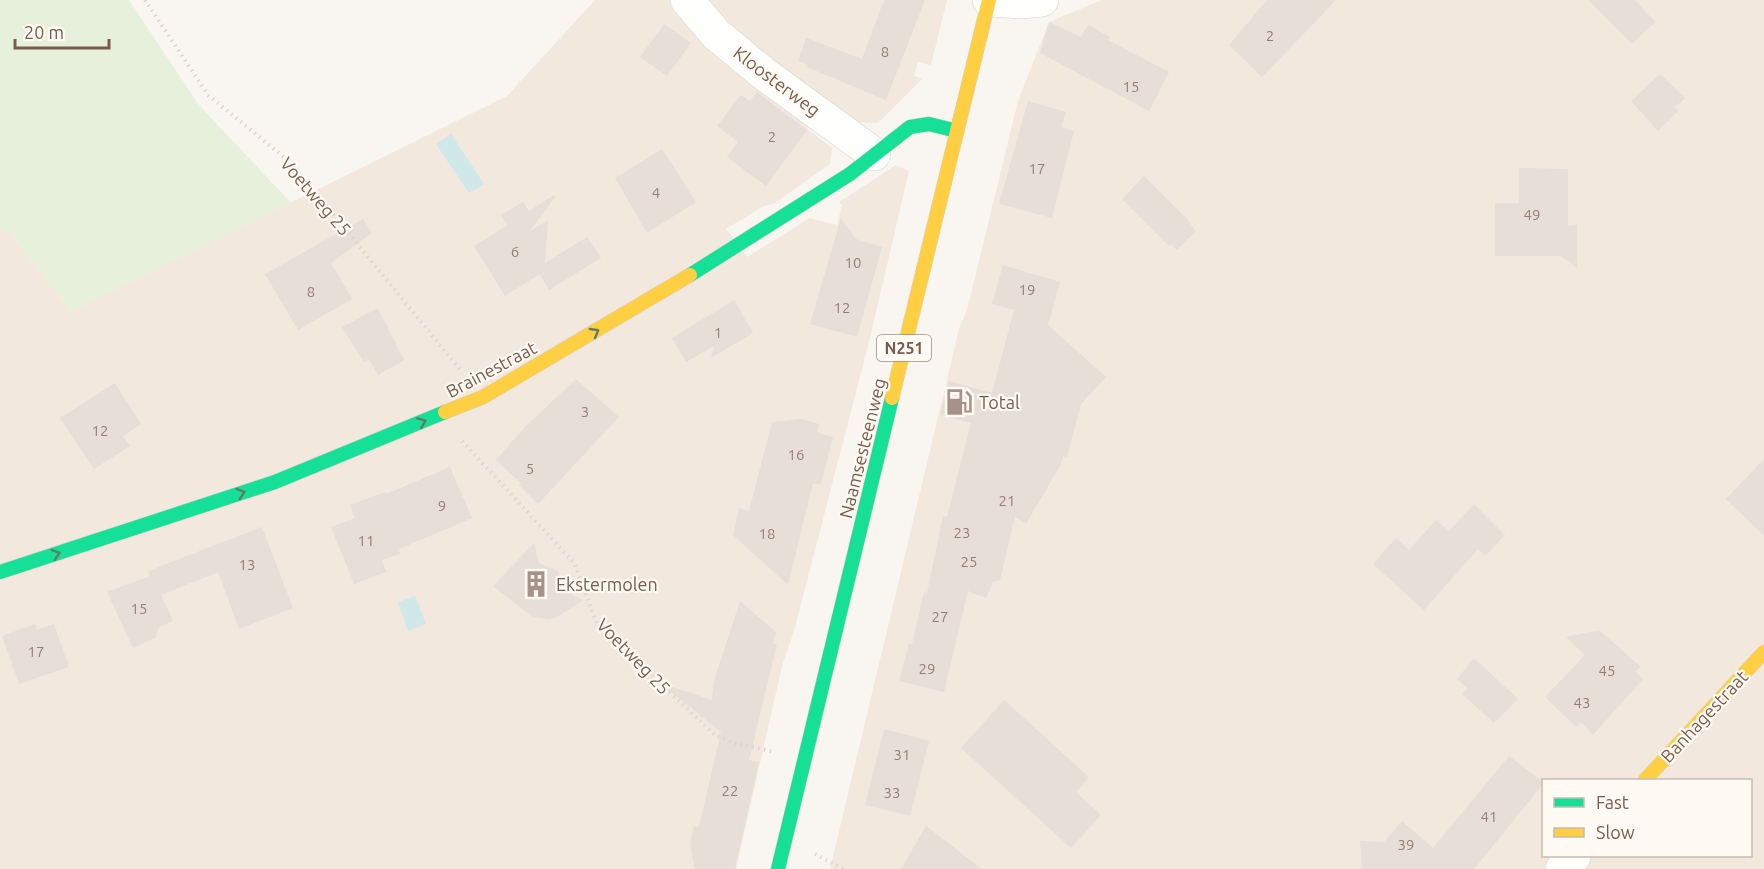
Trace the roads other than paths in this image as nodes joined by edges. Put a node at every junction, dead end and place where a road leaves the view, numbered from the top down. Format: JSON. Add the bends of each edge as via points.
{"nodes":[{"id":1,"x":687,"y":0,"type":"edge"},
{"id":2,"x":989,"y":0,"type":"edge"},
{"id":3,"x":1042,"y":0,"type":"edge"},
{"id":4,"x":957,"y":131,"type":"junction"},
{"id":5,"x":874,"y":154,"type":"junction"},
{"id":6,"x":0,"y":572,"type":"edge"},
{"id":7,"x":1764,"y":652,"type":"edge"},
{"id":8,"x":1646,"y":779,"type":"edge"},
{"id":9,"x":1572,"y":857,"type":"edge"},
{"id":10,"x":778,"y":869,"type":"edge"},
{"id":11,"x":1562,"y":869,"type":"edge"}],
"edges":[{"from":1,"to":5,"type":"street","name":"Kloosterweg","via":[[716,33],[756,66]]},
{"from":2,"to":3,"type":"street"},
{"from":2,"to":4,"type":"street","name":"Naamsesteenweg","number":"N251"},
{"from":4,"to":5,"type":"street","name":"Brainestraat","via":[[919,124]]},
{"from":4,"to":10,"type":"street","name":"Naamsesteenweg","number":"N251"},
{"from":6,"to":5,"type":"street","name":"Brainestraat","one_way":true,"via":[[275,482],[483,397],[648,301],[850,174]]},
{"from":7,"to":8,"type":"street","name":"Banhagestraat"},
{"from":9,"to":11,"type":"street"}]}
